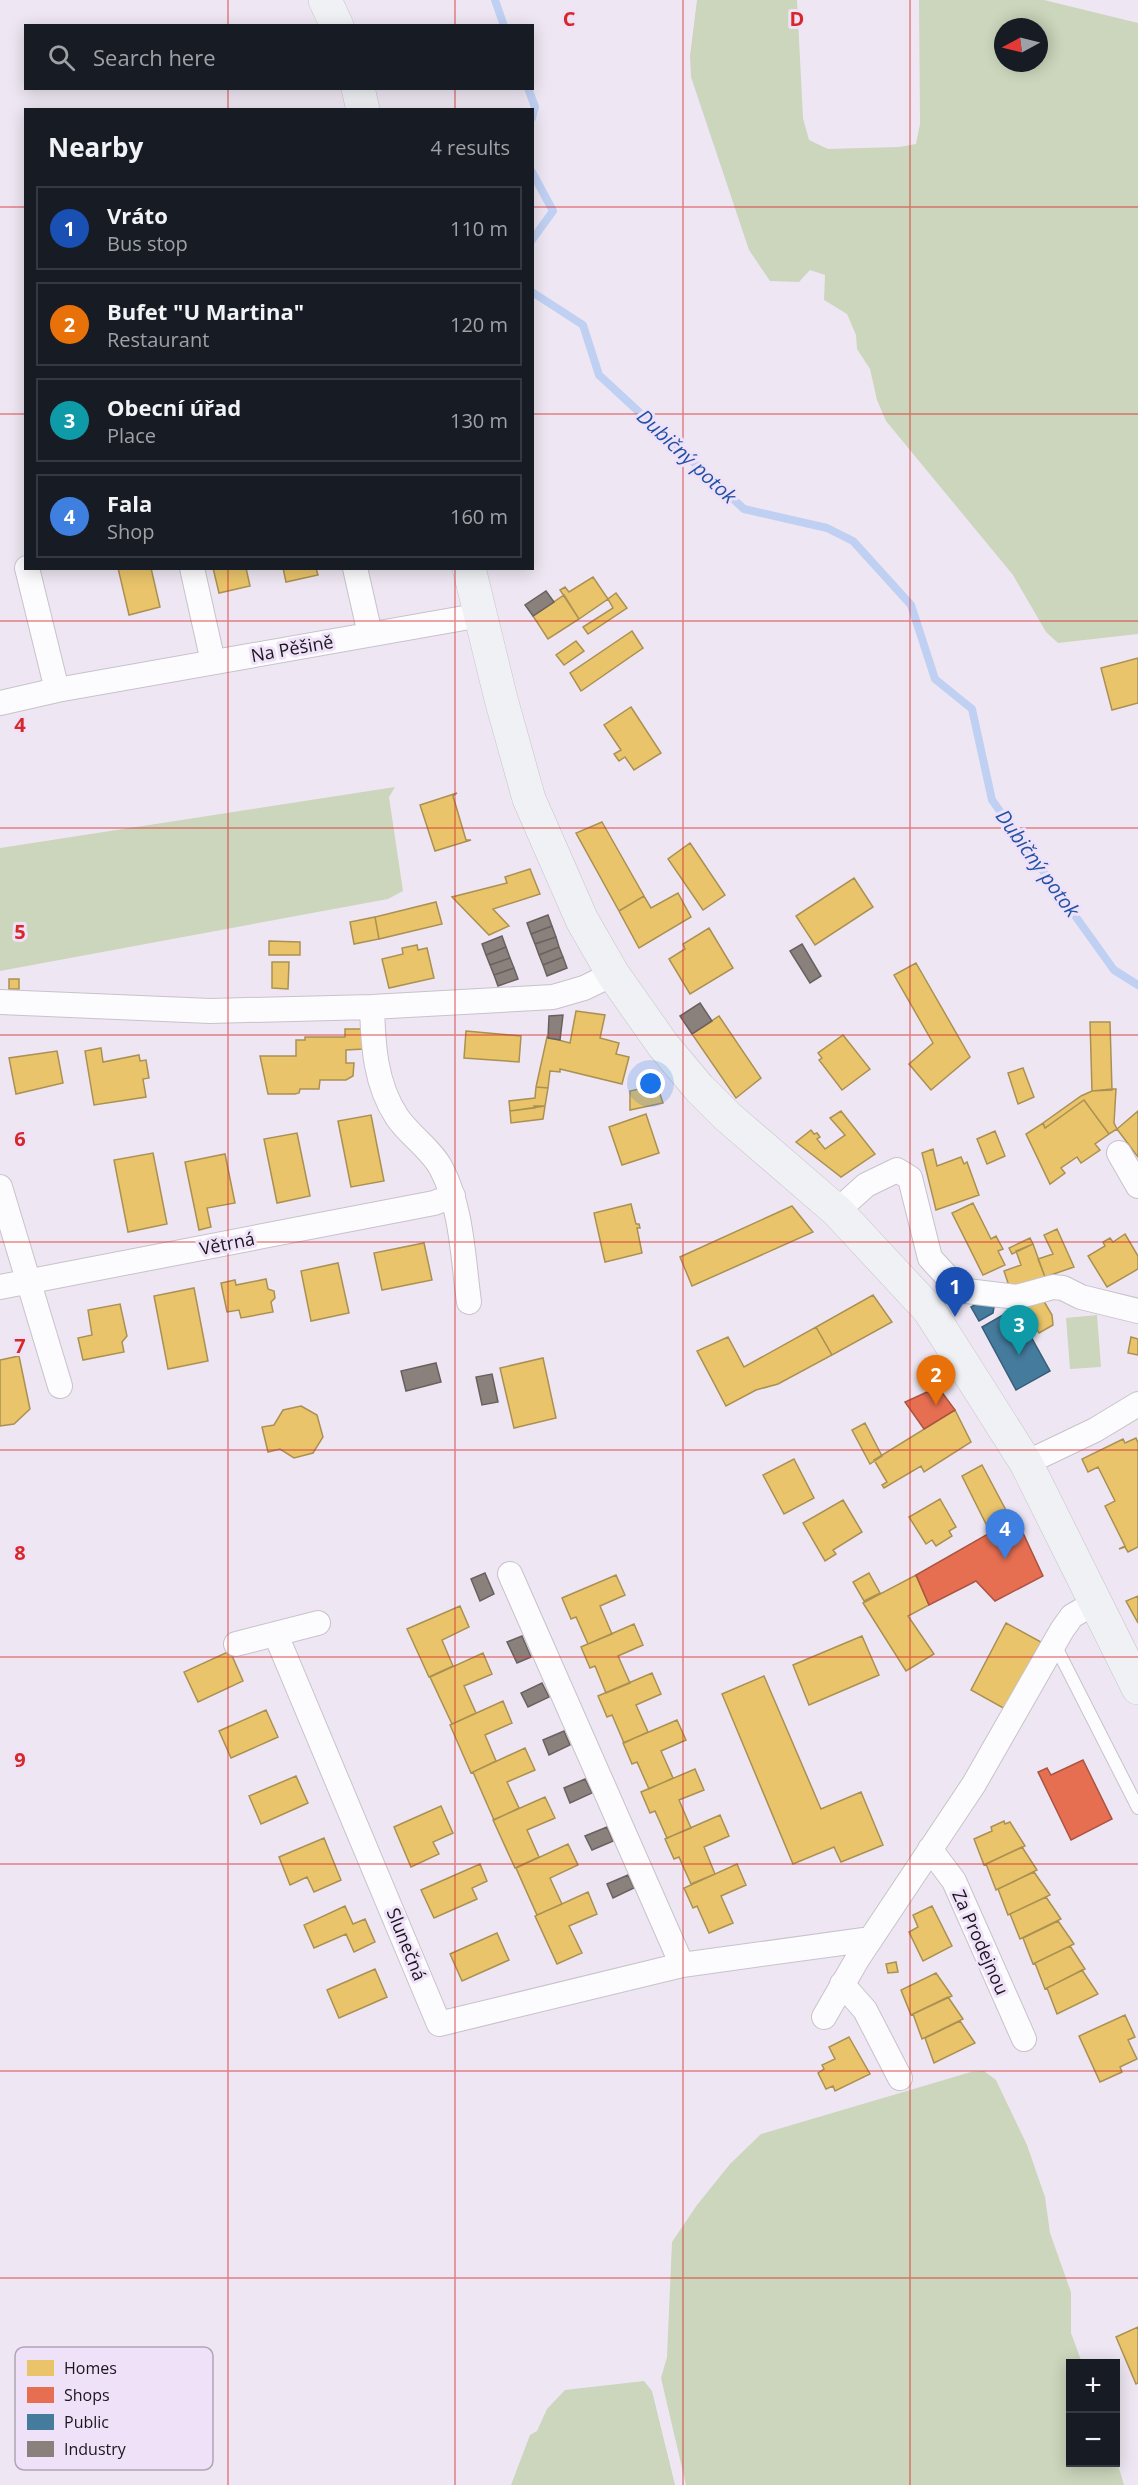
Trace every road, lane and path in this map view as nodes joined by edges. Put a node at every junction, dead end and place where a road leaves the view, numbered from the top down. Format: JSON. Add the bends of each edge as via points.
{"nodes":[{"id":1,"x":325,"y":0,"type":"edge"},
{"id":2,"x":336,"y":24,"type":"edge"},
{"id":3,"x":358,"y":90,"type":"edge"},
{"id":4,"x":363,"y":108,"type":"edge"},
{"id":5,"x":28,"y":570,"type":"edge"},
{"id":6,"x":192,"y":570,"type":"edge"},
{"id":7,"x":355,"y":570,"type":"edge"},
{"id":8,"x":470,"y":570,"type":"edge"},
{"id":9,"x":481,"y":615,"type":"junction"},
{"id":10,"x":370,"y":634,"type":"junction"},
{"id":11,"x":213,"y":662,"type":"junction"},
{"id":12,"x":57,"y":690,"type":"junction"},
{"id":13,"x":0,"y":703,"type":"edge"},
{"id":14,"x":613,"y":974,"type":"junction"},
{"id":15,"x":0,"y":1002,"type":"edge"},
{"id":16,"x":372,"y":1007,"type":"junction"},
{"id":17,"x":1119,"y":1153,"type":"dead end"},
{"id":18,"x":1138,"y":1186,"type":"edge"},
{"id":19,"x":0,"y":1187,"type":"edge"},
{"id":20,"x":453,"y":1196,"type":"junction"},
{"id":21,"x":837,"y":1211,"type":"junction"},
{"id":22,"x":28,"y":1282,"type":"junction"},
{"id":23,"x":0,"y":1287,"type":"edge"},
{"id":24,"x":469,"y":1302,"type":"dead end"},
{"id":25,"x":1138,"y":1311,"type":"edge"},
{"id":26,"x":60,"y":1386,"type":"dead end"},
{"id":27,"x":1138,"y":1404,"type":"edge"},
{"id":28,"x":1026,"y":1463,"type":"junction"},
{"id":29,"x":510,"y":1574,"type":"dead end"},
{"id":30,"x":1096,"y":1602,"type":"junction"},
{"id":31,"x":318,"y":1623,"type":"dead end"},
{"id":32,"x":276,"y":1635,"type":"junction"},
{"id":33,"x":1054,"y":1642,"type":"junction"},
{"id":34,"x":236,"y":1644,"type":"dead end"},
{"id":35,"x":1138,"y":1688,"type":"edge"},
{"id":36,"x":1138,"y":1808,"type":"edge"},
{"id":37,"x":930,"y":1849,"type":"junction"},
{"id":38,"x":871,"y":1939,"type":"junction"},
{"id":39,"x":682,"y":1965,"type":"junction"},
{"id":40,"x":848,"y":1990,"type":"junction"},
{"id":41,"x":824,"y":2017,"type":"dead end"},
{"id":42,"x":1024,"y":2039,"type":"dead end"},
{"id":43,"x":900,"y":2078,"type":"dead end"}],
"edges":[{"from":1,"to":2,"type":"main road"},
{"from":3,"to":4,"type":"main road"},
{"from":5,"to":12,"type":"street"},
{"from":6,"to":11,"type":"street"},
{"from":7,"to":10,"type":"street"},
{"from":8,"to":9,"type":"main road"},
{"from":9,"to":10,"type":"street","name":"Na Pěšině"},
{"from":9,"to":14,"type":"main road","via":[[529,800],[582,920]]},
{"from":10,"to":11,"type":"street","name":"Na Pěšině"},
{"from":11,"to":12,"type":"street","name":"Na Pěšině"},
{"from":12,"to":13,"type":"street","name":"Na Pěšině"},
{"from":14,"to":16,"type":"street","via":[[553,997]]},
{"from":14,"to":21,"type":"main road","via":[[699,1088]]},
{"from":15,"to":16,"type":"street","via":[[210,1011]]},
{"from":16,"to":20,"type":"street","via":[[373,1048],[385,1094],[397,1117],[441,1167]]},
{"from":17,"to":18,"type":"street"},
{"from":19,"to":22,"type":"street"},
{"from":20,"to":22,"type":"street","name":"Větrná","via":[[434,1203]]},
{"from":20,"to":24,"type":"street"},
{"from":21,"to":25,"type":"street","via":[[866,1185],[897,1170],[910,1178],[930,1258],[953,1283],[967,1291],[1017,1297],[1063,1288],[1081,1297]]},
{"from":21,"to":28,"type":"main road","via":[[928,1310]]},
{"from":22,"to":23,"type":"street","name":"Větrná"},
{"from":22,"to":26,"type":"street"},
{"from":27,"to":28,"type":"street","via":[[1095,1431]]},
{"from":28,"to":30,"type":"main road"},
{"from":29,"to":39,"type":"street"},
{"from":30,"to":33,"type":"street","via":[[1072,1616]]},
{"from":30,"to":35,"type":"main road"},
{"from":31,"to":32,"type":"street"},
{"from":32,"to":34,"type":"street"},
{"from":32,"to":39,"type":"street","name":"Slunečná","via":[[439,2024]]},
{"from":33,"to":36,"type":"lane"},
{"from":33,"to":37,"type":"street","via":[[974,1784]]},
{"from":37,"to":38,"type":"street"},
{"from":37,"to":42,"type":"street","name":"Za Prodejnou","via":[[954,1881]]},
{"from":38,"to":39,"type":"street","name":"Slunečná"},
{"from":38,"to":40,"type":"street"},
{"from":40,"to":41,"type":"street"},
{"from":40,"to":43,"type":"street","via":[[865,2010]]}]}
